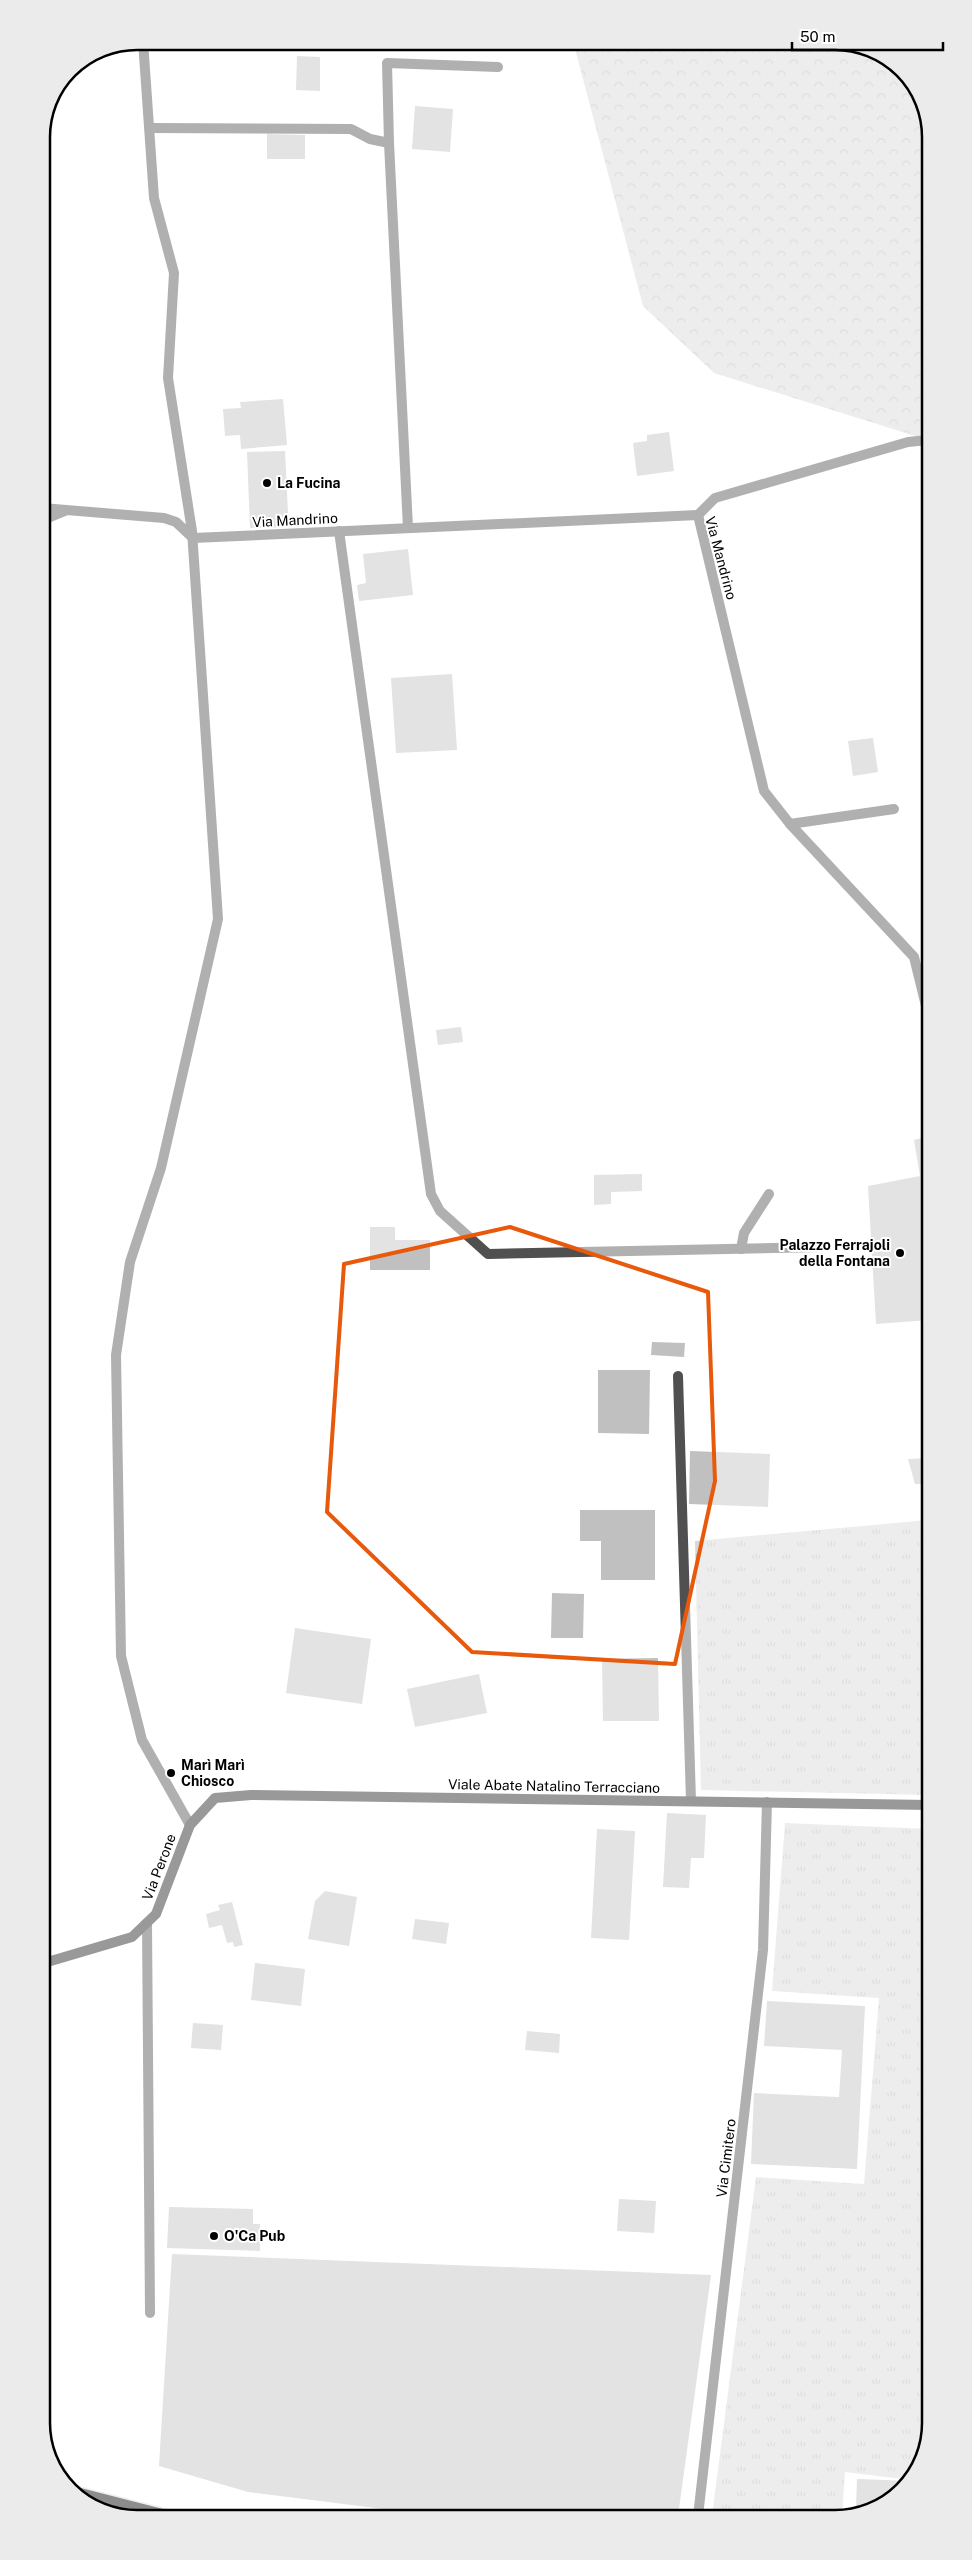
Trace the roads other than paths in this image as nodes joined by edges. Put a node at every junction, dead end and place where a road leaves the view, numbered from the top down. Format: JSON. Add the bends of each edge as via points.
{"nodes":[{"id":1,"x":144,"y":50,"type":"edge"},
{"id":2,"x":498,"y":67,"type":"dead end"},
{"id":3,"x":150,"y":128,"type":"junction"},
{"id":4,"x":389,"y":143,"type":"junction"},
{"id":5,"x":922,"y":441,"type":"edge"},
{"id":6,"x":50,"y":509,"type":"edge"},
{"id":7,"x":66,"y":510,"type":"junction"},
{"id":8,"x":698,"y":514,"type":"junction"},
{"id":9,"x":50,"y":517,"type":"edge"},
{"id":10,"x":408,"y":528,"type":"junction"},
{"id":11,"x":340,"y":531,"type":"junction"},
{"id":12,"x":193,"y":538,"type":"junction"},
{"id":13,"x":894,"y":809,"type":"dead end"},
{"id":14,"x":790,"y":824,"type":"junction"},
{"id":15,"x":922,"y":990,"type":"edge"},
{"id":16,"x":769,"y":1194,"type":"dead end"},
{"id":17,"x":821,"y":1247,"type":"dead end"},
{"id":18,"x":742,"y":1249,"type":"junction"},
{"id":19,"x":678,"y":1376,"type":"dead end"},
{"id":20,"x":691,"y":1801,"type":"junction"},
{"id":21,"x":767,"y":1802,"type":"junction"},
{"id":22,"x":922,"y":1805,"type":"edge"},
{"id":23,"x":190,"y":1825,"type":"junction"},
{"id":24,"x":147,"y":1923,"type":"junction"},
{"id":25,"x":50,"y":1960,"type":"edge"},
{"id":26,"x":150,"y":2313,"type":"dead end"},
{"id":27,"x":99,"y":2500,"type":"edge"},
{"id":28,"x":137,"y":2510,"type":"edge"},
{"id":29,"x":699,"y":2510,"type":"edge"}],
"edges":[{"from":1,"to":3,"type":"street"},
{"from":2,"to":4,"type":"street","via":[[386,63]]},
{"from":3,"to":4,"type":"street","via":[[351,129],[370,139]]},
{"from":3,"to":12,"type":"street","via":[[154,198],[174,273],[168,378]]},
{"from":4,"to":10,"type":"street"},
{"from":5,"to":8,"type":"street","via":[[715,498]]},
{"from":6,"to":7,"type":"street"},
{"from":7,"to":9,"type":"street"},
{"from":7,"to":12,"type":"street","via":[[164,518],[176,522]]},
{"from":8,"to":10,"type":"street","name":"Via Mandrino"},
{"from":8,"to":14,"type":"street","name":"Via Mandrino","via":[[764,791]]},
{"from":10,"to":11,"type":"street","name":"Via Mandrino"},
{"from":11,"to":12,"type":"street","name":"Via Mandrino"},
{"from":11,"to":18,"type":"street","via":[[431,1194],[440,1211],[488,1254]]},
{"from":12,"to":23,"type":"street","via":[[218,919],[161,1168],[130,1262],[116,1355],[120,1656],[142,1740]]},
{"from":13,"to":14,"type":"street"},
{"from":14,"to":15,"type":"street","name":"Via Mandrino","via":[[914,958]]},
{"from":16,"to":18,"type":"street","via":[[744,1233]]},
{"from":17,"to":18,"type":"street"},
{"from":19,"to":20,"type":"street"},
{"from":20,"to":21,"type":"street","name":"Viale Abate Natalino Terracciano"},
{"from":20,"to":23,"type":"street","name":"Viale Abate Natalino Terracciano","via":[[251,1795],[216,1798]]},
{"from":21,"to":22,"type":"street","name":"Viale Abate Natalino Terracciano"},
{"from":21,"to":29,"type":"street","name":"Via Cimitero","via":[[764,1950]]},
{"from":23,"to":24,"type":"street","name":"Via Perone","via":[[156,1914]]},
{"from":24,"to":25,"type":"street","name":"Via Perone","via":[[132,1937]]},
{"from":24,"to":26,"type":"street"},
{"from":27,"to":28,"type":"highway"}]}
